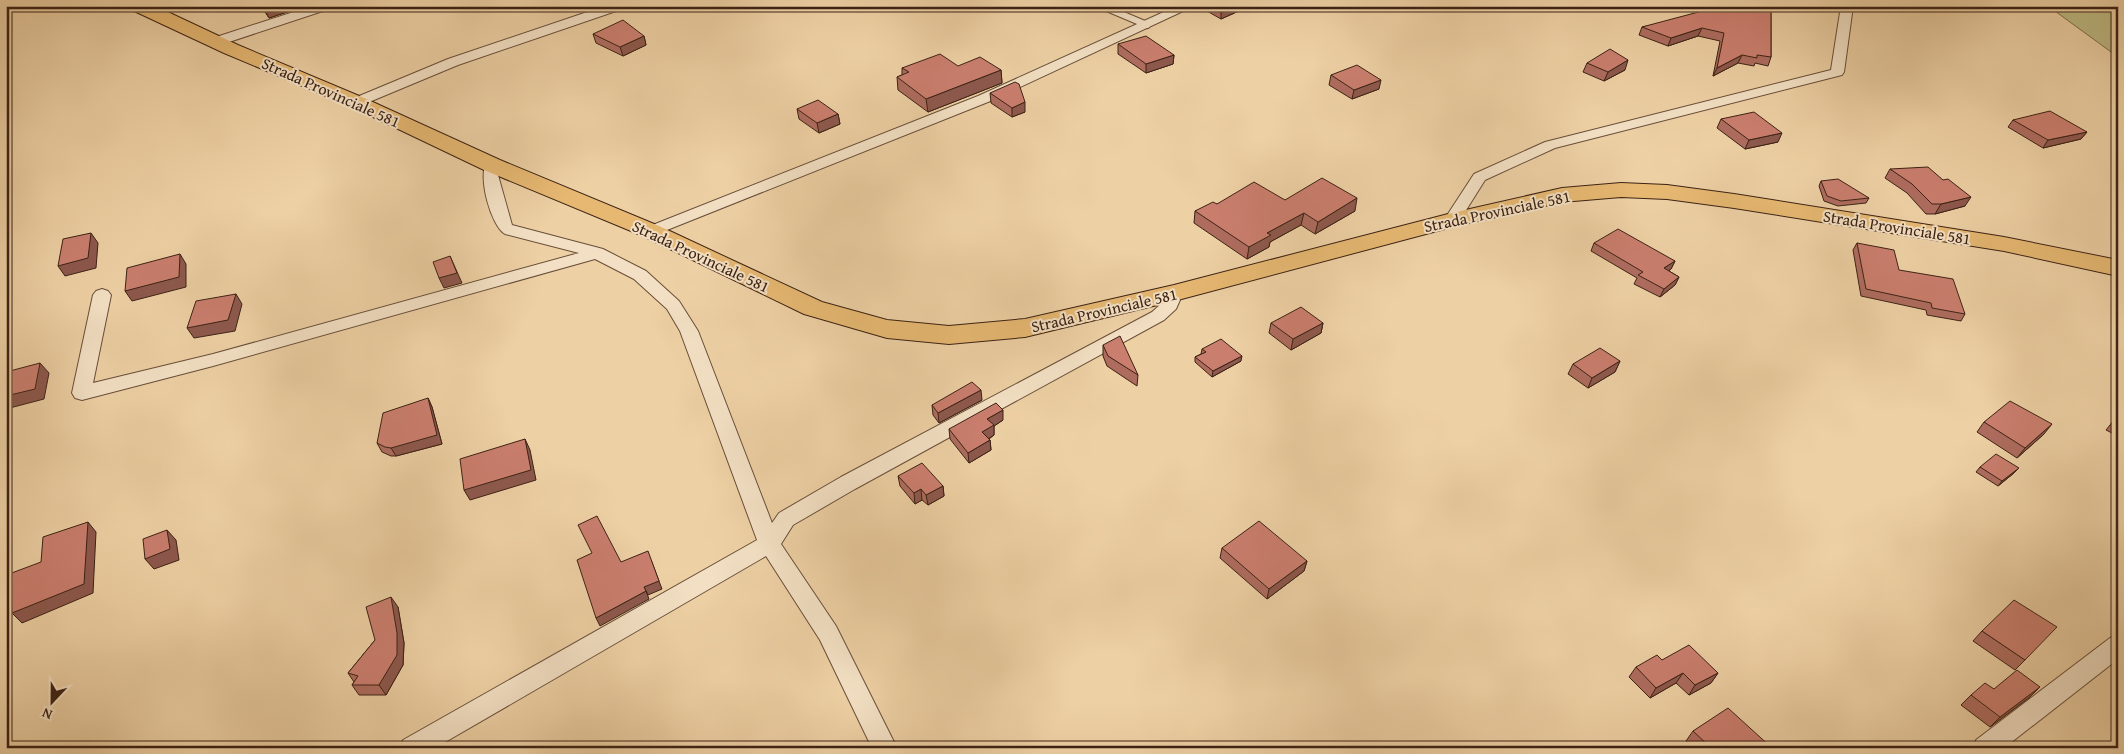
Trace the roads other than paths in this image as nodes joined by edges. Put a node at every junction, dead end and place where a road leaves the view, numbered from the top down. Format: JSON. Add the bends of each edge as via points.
{"nodes":[{"id":1,"x":139,"y":6,"type":"edge"},
{"id":2,"x":325,"y":6,"type":"edge"},
{"id":3,"x":618,"y":6,"type":"edge"},
{"id":4,"x":1102,"y":6,"type":"edge"},
{"id":5,"x":1188,"y":6,"type":"edge"},
{"id":6,"x":1847,"y":6,"type":"edge"},
{"id":7,"x":1147,"y":25,"type":"junction"},
{"id":8,"x":215,"y":42,"type":"junction"},
{"id":9,"x":357,"y":102,"type":"junction"},
{"id":10,"x":492,"y":165,"type":"junction"},
{"id":11,"x":1452,"y":220,"type":"junction"},
{"id":12,"x":651,"y":231,"type":"junction"},
{"id":13,"x":597,"y":253,"type":"junction"},
{"id":14,"x":2118,"y":268,"type":"edge"},
{"id":15,"x":1174,"y":294,"type":"junction"},
{"id":16,"x":102,"y":295,"type":"dead end"},
{"id":17,"x":769,"y":544,"type":"junction"},
{"id":18,"x":2118,"y":645,"type":"edge"},
{"id":19,"x":412,"y":748,"type":"edge"},
{"id":20,"x":885,"y":748,"type":"edge"},
{"id":21,"x":1985,"y":748,"type":"edge"}],
"edges":[{"from":1,"to":8,"type":"main road","name":"Strada Provinciale 581"},
{"from":2,"to":8,"type":"street"},
{"from":3,"to":9,"type":"street","via":[[453,62]]},
{"from":4,"to":7,"type":"lane"},
{"from":5,"to":7,"type":"street"},
{"from":6,"to":11,"type":"street","via":[[1837,72],[1550,144],[1479,177]]},
{"from":7,"to":12,"type":"street","via":[[983,99]]},
{"from":8,"to":9,"type":"main road","name":"Strada Provinciale 581"},
{"from":9,"to":10,"type":"main road","name":"Strada Provinciale 581"},
{"from":10,"to":12,"type":"main road","name":"Strada Provinciale 581"},
{"from":10,"to":13,"type":"street","via":[[490,175],[506,228]]},
{"from":11,"to":14,"type":"main road","name":"Strada Provinciale 581","via":[[1562,195],[1621,190],[1667,192],[2004,244]]},
{"from":11,"to":15,"type":"main road","name":"Strada Provinciale 581"},
{"from":12,"to":15,"type":"main road","name":"Strada Provinciale 581","via":[[813,308],[887,329],[949,335],[1025,328]]},
{"from":13,"to":16,"type":"street","via":[[213,360],[82,393]]},
{"from":13,"to":17,"type":"street","via":[[640,275],[657,288],[689,330]]},
{"from":15,"to":17,"type":"street","via":[[1170,305],[1158,316],[786,519]]},
{"from":17,"to":19,"type":"street"},
{"from":17,"to":20,"type":"street","via":[[828,633]]},
{"from":18,"to":21,"type":"street"}]}
